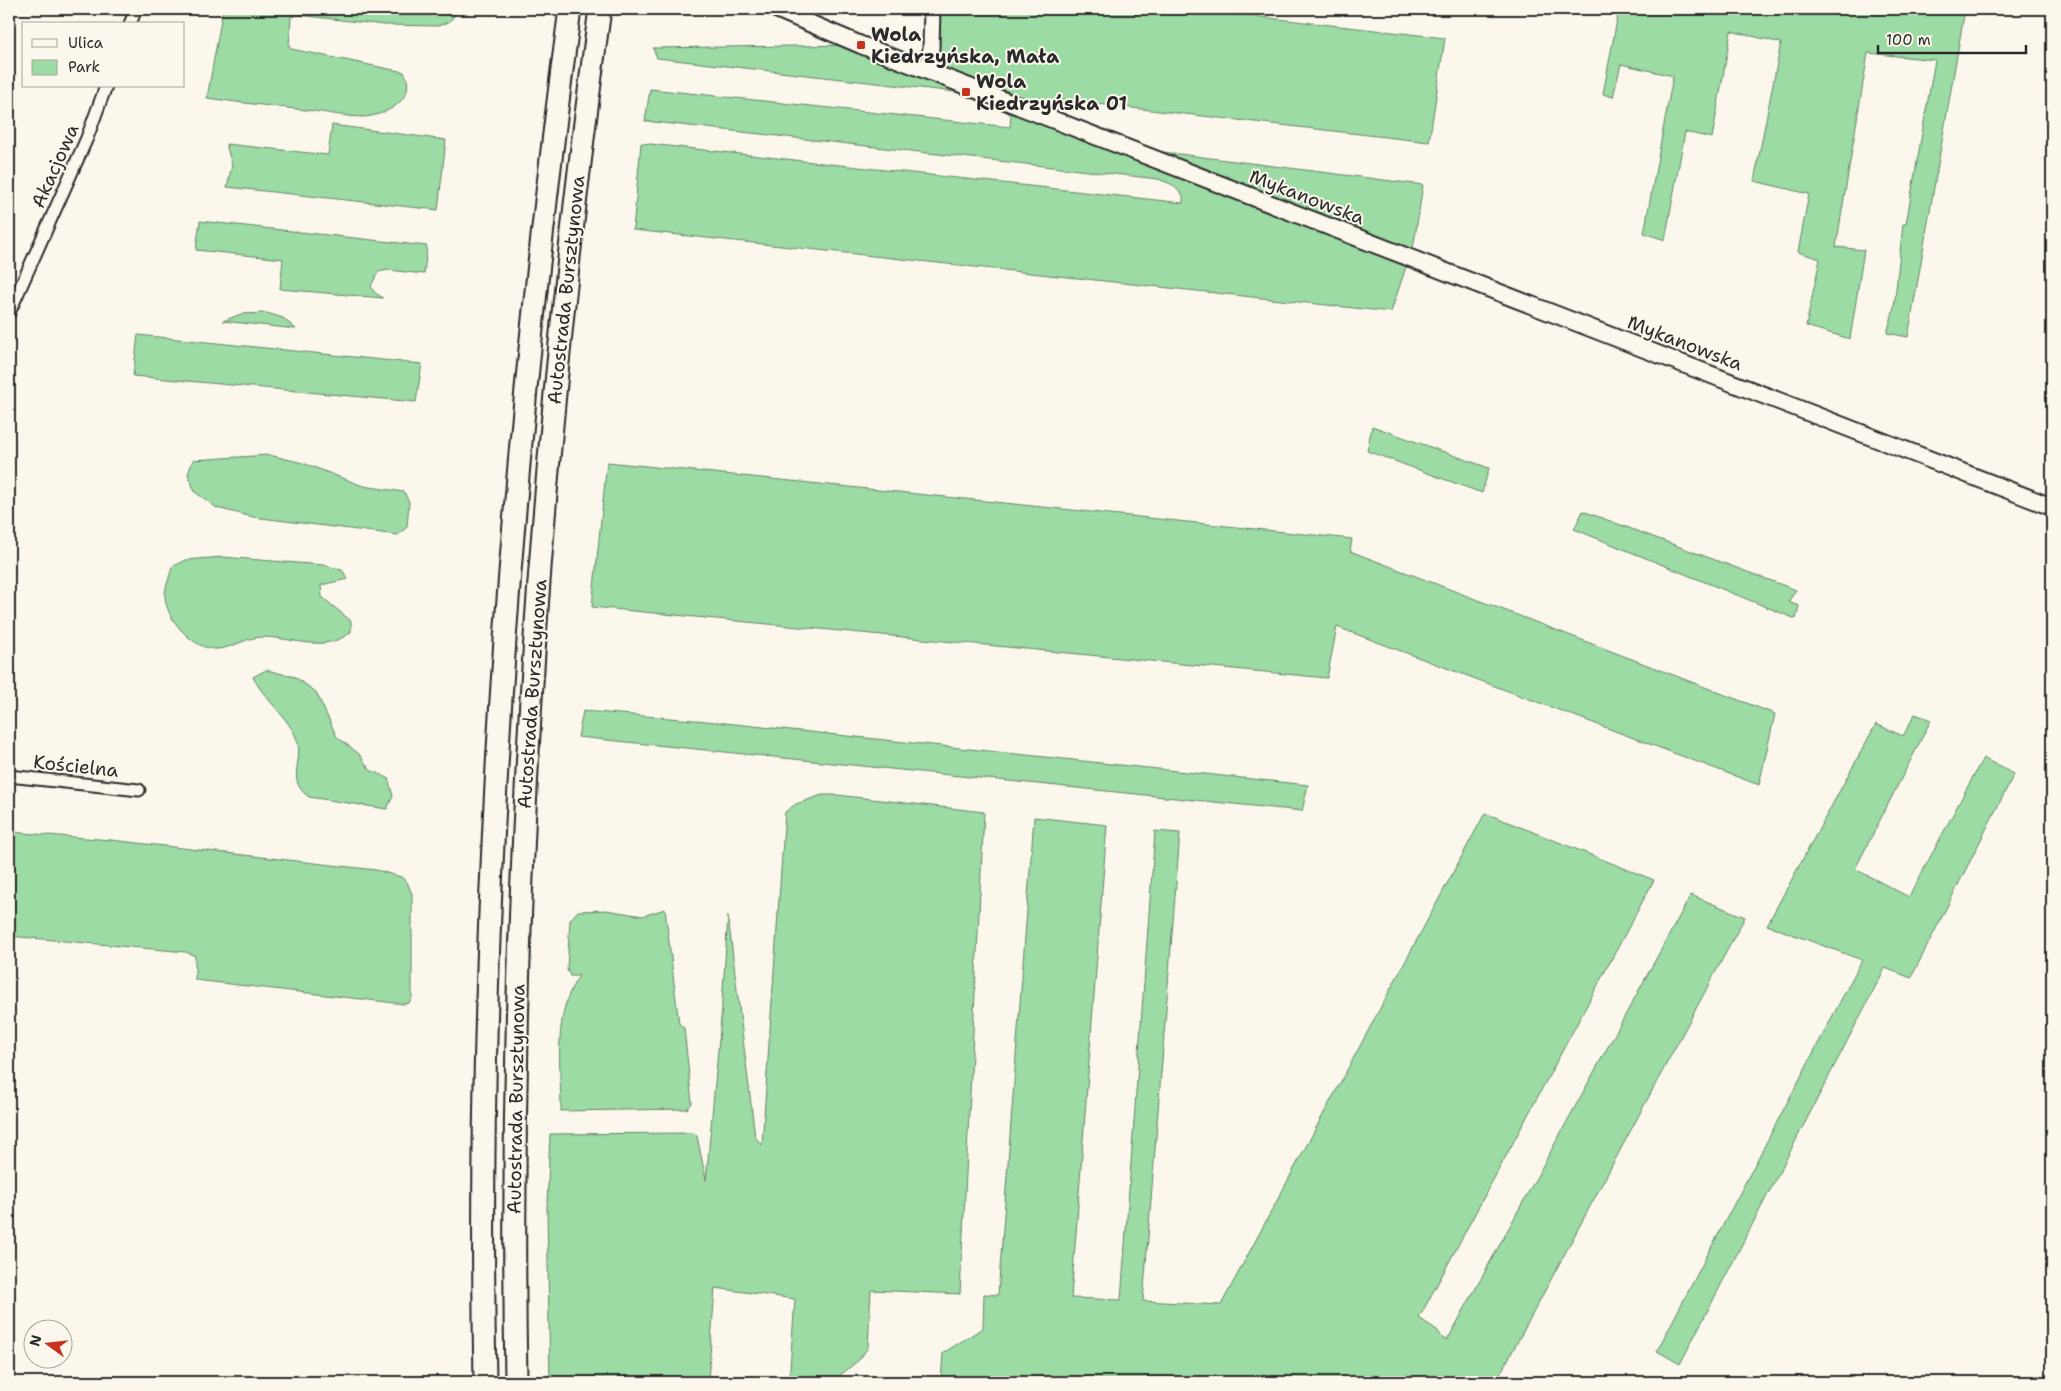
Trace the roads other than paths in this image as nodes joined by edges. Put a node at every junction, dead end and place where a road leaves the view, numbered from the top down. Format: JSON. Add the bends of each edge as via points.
{"nodes":[{"id":1,"x":136,"y":9,"type":"edge"},
{"id":2,"x":570,"y":9,"type":"edge"},
{"id":3,"x":600,"y":9,"type":"edge"},
{"id":4,"x":776,"y":9,"type":"edge"},
{"id":5,"x":932,"y":9,"type":"edge"},
{"id":6,"x":131,"y":22,"type":"edge"},
{"id":7,"x":927,"y":71,"type":"junction"},
{"id":8,"x":105,"y":88,"type":"edge"},
{"id":9,"x":9,"y":313,"type":"edge"},
{"id":10,"x":2052,"y":507,"type":"edge"},
{"id":11,"x":9,"y":776,"type":"edge"},
{"id":12,"x":139,"y":790,"type":"dead end"},
{"id":13,"x":486,"y":1382,"type":"edge"},
{"id":14,"x":516,"y":1382,"type":"edge"}],
"edges":[{"from":1,"to":6,"type":"street"},
{"from":2,"to":13,"type":"highway","name":"Autostrada Bursztynowa","via":[[527,370],[503,664],[485,1077]]},
{"from":3,"to":14,"type":"highway","name":"Autostrada Bursztynowa","via":[[562,318],[533,659],[516,1016]]},
{"from":4,"to":7,"type":"main road","name":"Mykanowska"},
{"from":5,"to":7,"type":"street"},
{"from":7,"to":10,"type":"main road","name":"Mykanowska"},
{"from":8,"to":9,"type":"street","name":"Akacjowa","via":[[87,138]]},
{"from":11,"to":12,"type":"street","name":"Kościelna"}]}
